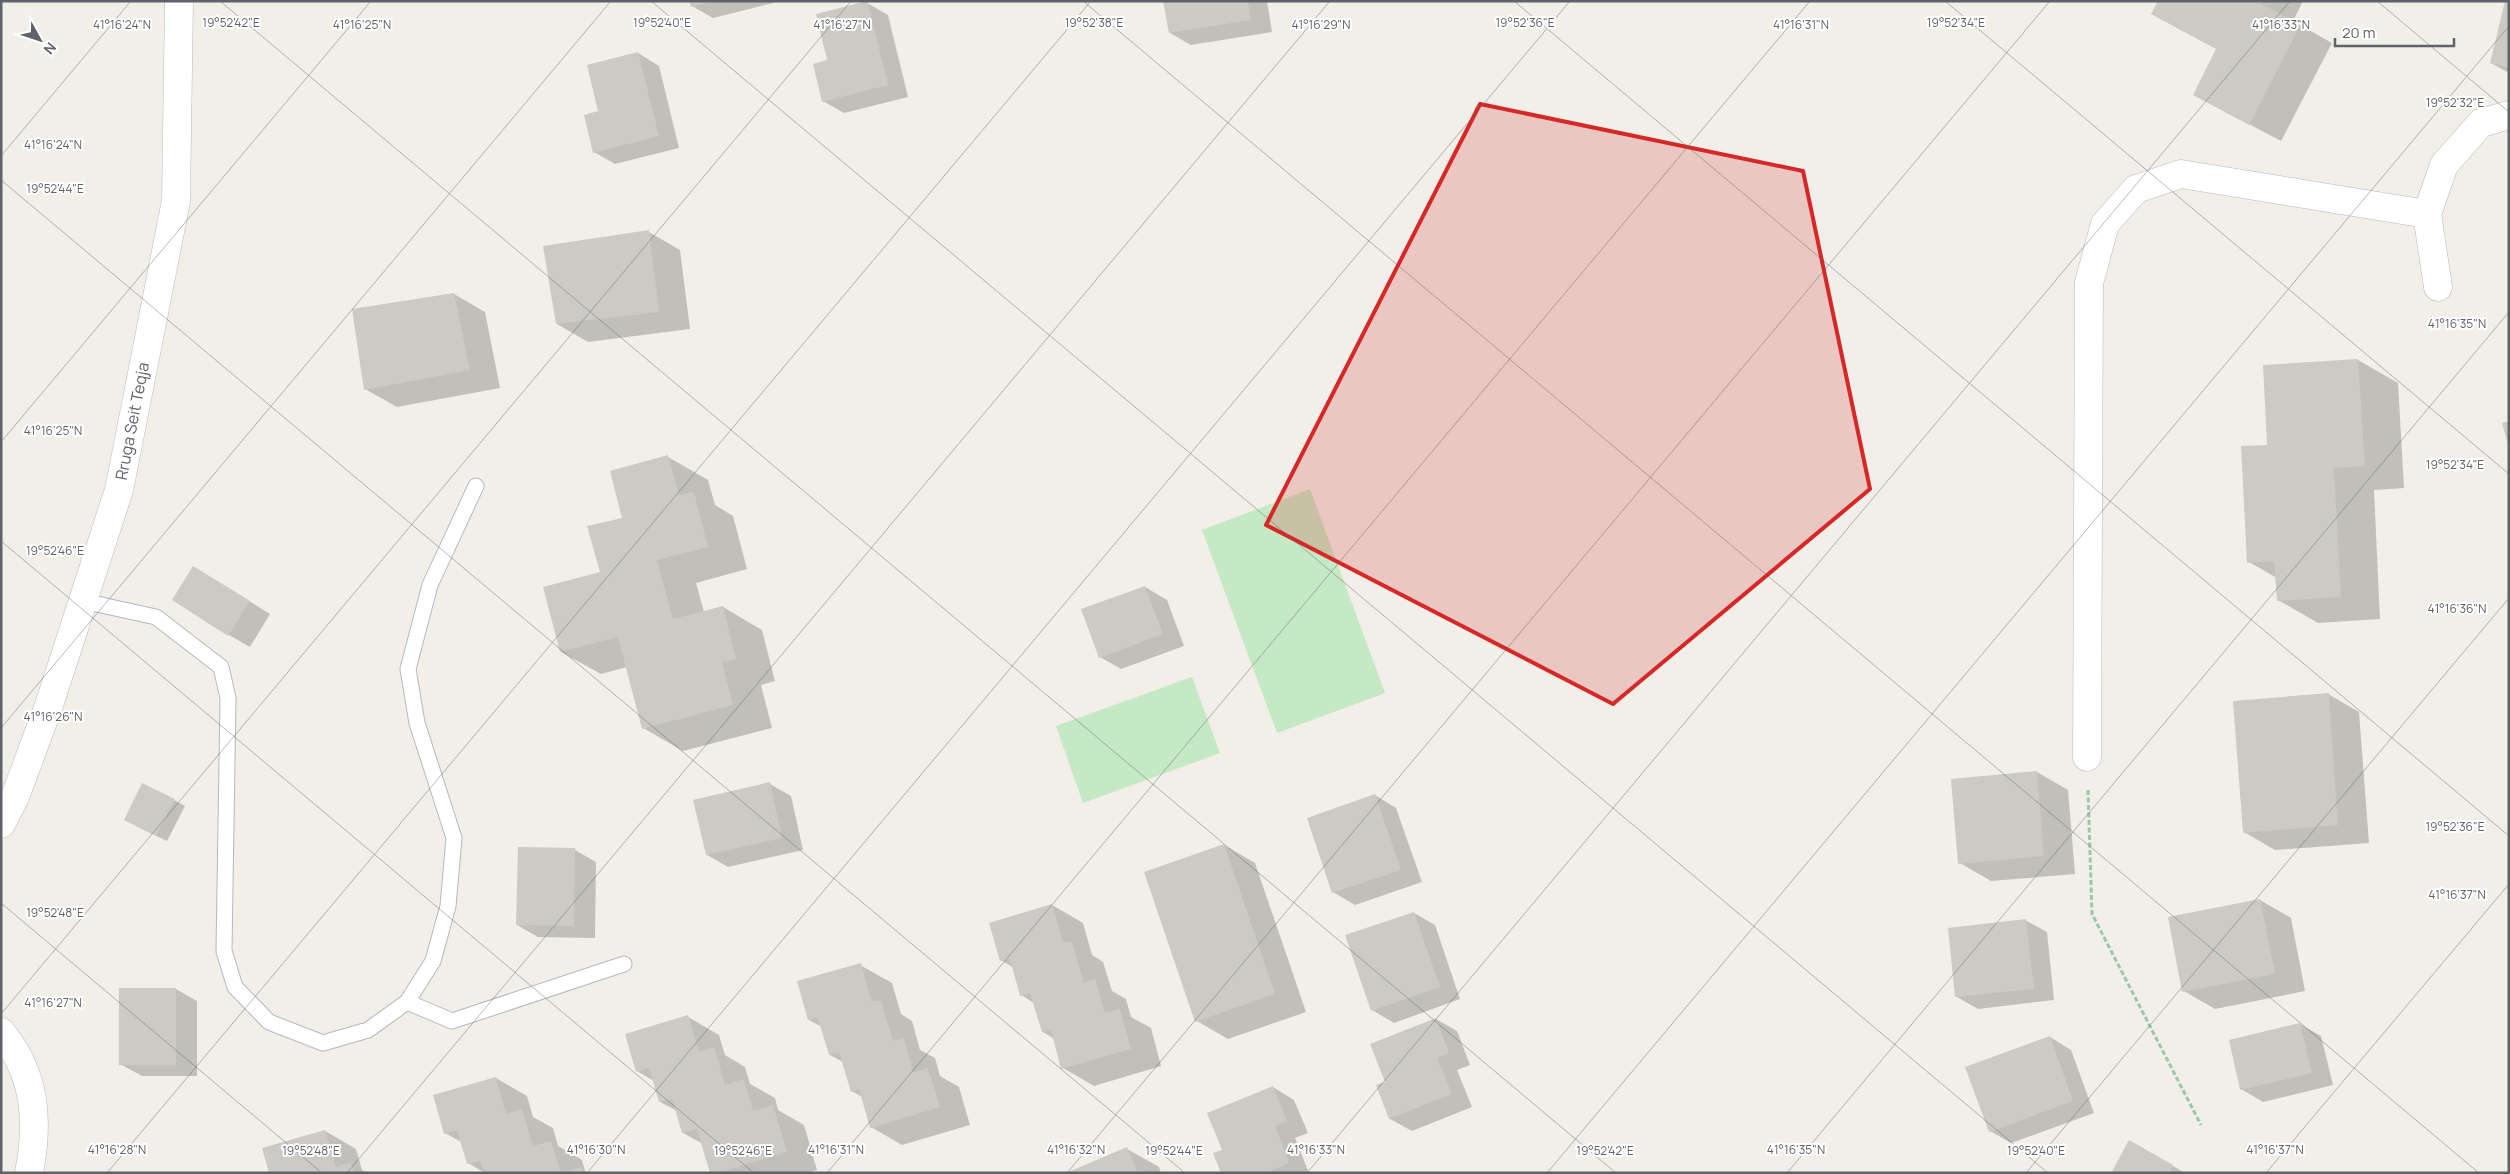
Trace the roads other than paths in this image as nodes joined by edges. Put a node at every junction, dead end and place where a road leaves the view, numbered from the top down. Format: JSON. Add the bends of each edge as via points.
{"nodes":[{"id":1,"x":179,"y":1,"type":"edge"},
{"id":2,"x":2509,"y":115,"type":"edge"},
{"id":3,"x":2427,"y":214,"type":"junction"},
{"id":4,"x":2438,"y":288,"type":"dead end"},
{"id":5,"x":476,"y":486,"type":"dead end"},
{"id":6,"x":83,"y":601,"type":"junction"},
{"id":7,"x":2086,"y":757,"type":"road end"},
{"id":8,"x":1,"y":824,"type":"edge"},
{"id":9,"x":624,"y":964,"type":"dead end"},
{"id":10,"x":407,"y":1002,"type":"junction"},
{"id":11,"x":1,"y":1032,"type":"edge"},
{"id":12,"x":29,"y":1173,"type":"edge"}],
"edges":[{"from":1,"to":6,"type":"street","name":"Rruga Seit Teqja","via":[[176,201],[119,490]]},
{"from":2,"to":3,"type":"street","via":[[2480,122],[2444,164]]},
{"from":3,"to":4,"type":"street"},
{"from":3,"to":7,"type":"street","via":[[2180,174],[2136,189],[2105,224],[2089,283]]},
{"from":5,"to":10,"type":"lane","via":[[430,585],[408,668],[417,723],[454,838],[448,906],[433,961]]},
{"from":6,"to":8,"type":"street","name":"Rruga Seit Teqja","via":[[15,797]]},
{"from":6,"to":10,"type":"lane","via":[[156,617],[221,667],[228,698],[224,951],[235,987],[269,1022],[323,1043],[368,1030]]},
{"from":9,"to":10,"type":"lane","via":[[452,1021]]},
{"from":11,"to":12,"type":"street","via":[[16,1050],[28,1077],[34,1116]]}]}
